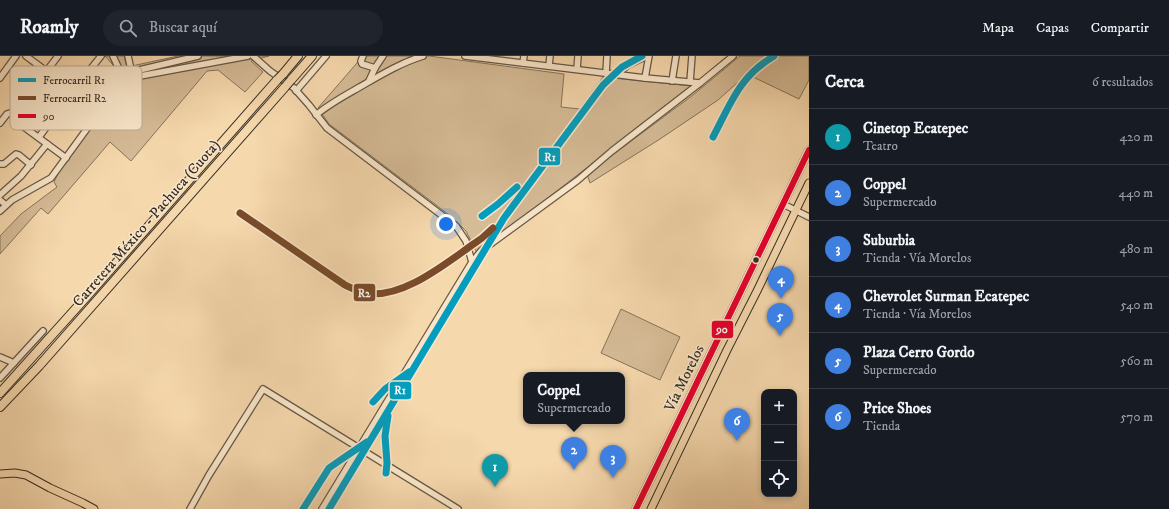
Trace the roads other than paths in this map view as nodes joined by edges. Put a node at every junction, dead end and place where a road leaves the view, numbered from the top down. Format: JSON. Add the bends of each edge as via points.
{"nodes":[{"id":1,"x":16,"y":56,"type":"edge"},
{"id":2,"x":26,"y":56,"type":"edge"},
{"id":3,"x":58,"y":56,"type":"edge"},
{"id":4,"x":101,"y":56,"type":"edge"},
{"id":5,"x":114,"y":56,"type":"edge"},
{"id":6,"x":128,"y":56,"type":"edge"},
{"id":7,"x":198,"y":56,"type":"edge"},
{"id":8,"x":213,"y":56,"type":"edge"},
{"id":9,"x":248,"y":56,"type":"edge"},
{"id":10,"x":253,"y":56,"type":"edge"},
{"id":11,"x":298,"y":56,"type":"edge"},
{"id":12,"x":312,"y":56,"type":"edge"},
{"id":13,"x":326,"y":56,"type":"edge"},
{"id":14,"x":383,"y":56,"type":"edge"},
{"id":15,"x":424,"y":56,"type":"edge"},
{"id":16,"x":465,"y":56,"type":"edge"},
{"id":17,"x":469,"y":56,"type":"edge"},
{"id":18,"x":524,"y":56,"type":"edge"},
{"id":19,"x":550,"y":56,"type":"edge"},
{"id":20,"x":578,"y":56,"type":"edge"},
{"id":21,"x":607,"y":56,"type":"edge"},
{"id":22,"x":648,"y":56,"type":"edge"},
{"id":23,"x":676,"y":56,"type":"edge"},
{"id":24,"x":692,"y":56,"type":"edge"},
{"id":25,"x":733,"y":56,"type":"edge"},
{"id":26,"x":362,"y":58,"type":"edge"},
{"id":27,"x":496,"y":58,"type":"edge"},
{"id":28,"x":213,"y":62,"type":"junction"},
{"id":29,"x":523,"y":63,"type":"junction"},
{"id":30,"x":40,"y":66,"type":"edge"},
{"id":31,"x":51,"y":66,"type":"edge"},
{"id":32,"x":93,"y":66,"type":"edge"},
{"id":33,"x":118,"y":66,"type":"edge"},
{"id":34,"x":130,"y":66,"type":"edge"},
{"id":35,"x":549,"y":66,"type":"junction"},
{"id":36,"x":375,"y":68,"type":"junction"},
{"id":37,"x":577,"y":69,"type":"junction"},
{"id":38,"x":142,"y":70,"type":"edge"},
{"id":39,"x":606,"y":73,"type":"junction"},
{"id":40,"x":617,"y":74,"type":"junction"},
{"id":41,"x":142,"y":76,"type":"edge"},
{"id":42,"x":0,"y":78,"type":"edge"},
{"id":43,"x":646,"y":78,"type":"junction"},
{"id":44,"x":672,"y":81,"type":"junction"},
{"id":45,"x":369,"y":82,"type":"junction"},
{"id":46,"x":690,"y":82,"type":"junction"},
{"id":47,"x":700,"y":83,"type":"junction"},
{"id":48,"x":296,"y":91,"type":"junction"},
{"id":49,"x":10,"y":113,"type":"edge"},
{"id":50,"x":316,"y":115,"type":"junction"},
{"id":51,"x":0,"y":123,"type":"edge"},
{"id":52,"x":29,"y":130,"type":"edge"},
{"id":53,"x":44,"y":130,"type":"edge"},
{"id":54,"x":86,"y":130,"type":"edge"},
{"id":55,"x":39,"y":137,"type":"junction"},
{"id":56,"x":47,"y":144,"type":"junction"},
{"id":57,"x":809,"y":150,"type":"edge"},
{"id":58,"x":66,"y":158,"type":"junction"},
{"id":59,"x":0,"y":164,"type":"edge"},
{"id":60,"x":31,"y":164,"type":"junction"},
{"id":61,"x":809,"y":183,"type":"edge"},
{"id":62,"x":0,"y":195,"type":"edge"},
{"id":63,"x":0,"y":200,"type":"edge"},
{"id":64,"x":783,"y":204,"type":"junction"},
{"id":65,"x":6,"y":205,"type":"junction"},
{"id":66,"x":796,"y":210,"type":"junction"},
{"id":67,"x":0,"y":211,"type":"edge"},
{"id":68,"x":809,"y":217,"type":"edge"},
{"id":69,"x":472,"y":262,"type":"junction"},
{"id":70,"x":43,"y":331,"type":"dead end"},
{"id":71,"x":0,"y":357,"type":"edge"},
{"id":72,"x":14,"y":363,"type":"junction"},
{"id":73,"x":0,"y":378,"type":"edge"},
{"id":74,"x":0,"y":393,"type":"edge"},
{"id":75,"x":0,"y":407,"type":"edge"},
{"id":76,"x":360,"y":448,"type":"junction"},
{"id":77,"x":0,"y":474,"type":"edge"},
{"id":78,"x":94,"y":509,"type":"edge"},
{"id":79,"x":190,"y":509,"type":"edge"},
{"id":80,"x":322,"y":509,"type":"edge"},
{"id":81,"x":458,"y":509,"type":"edge"},
{"id":82,"x":636,"y":509,"type":"edge"},
{"id":83,"x":651,"y":509,"type":"edge"}],
"edges":[{"from":1,"to":42,"type":"street"},
{"from":2,"to":30,"type":"street"},
{"from":3,"to":31,"type":"street"},
{"from":4,"to":32,"type":"street"},
{"from":5,"to":33,"type":"street"},
{"from":6,"to":34,"type":"street"},
{"from":7,"to":38,"type":"street"},
{"from":8,"to":28,"type":"street"},
{"from":9,"to":28,"type":"street"},
{"from":10,"to":48,"type":"street"},
{"from":11,"to":74,"type":"highway","name":"Carretera México - Pachuca (Cuota)"},
{"from":12,"to":75,"type":"highway","name":"Carretera México - Pachuca (Cuota)","bridge":true},
{"from":13,"to":48,"type":"street"},
{"from":14,"to":36,"type":"street"},
{"from":15,"to":45,"type":"street","via":[[407,61]]},
{"from":16,"to":17,"type":"street"},
{"from":17,"to":27,"type":"street"},
{"from":18,"to":29,"type":"street"},
{"from":19,"to":35,"type":"street"},
{"from":20,"to":37,"type":"street"},
{"from":21,"to":39,"type":"street"},
{"from":22,"to":40,"type":"street","via":[[628,65]]},
{"from":22,"to":43,"type":"street"},
{"from":23,"to":44,"type":"street"},
{"from":24,"to":46,"type":"street"},
{"from":25,"to":47,"type":"street"},
{"from":26,"to":36,"type":"street","via":[[362,64]]},
{"from":27,"to":29,"type":"street"},
{"from":28,"to":41,"type":"street"},
{"from":29,"to":35,"type":"street"},
{"from":35,"to":37,"type":"street"},
{"from":36,"to":45,"type":"street"},
{"from":37,"to":39,"type":"street"},
{"from":39,"to":40,"type":"street"},
{"from":40,"to":43,"type":"street"},
{"from":43,"to":44,"type":"street"},
{"from":44,"to":46,"type":"street"},
{"from":45,"to":50,"type":"street"},
{"from":46,"to":47,"type":"street"},
{"from":47,"to":69,"type":"street","via":[[578,180],[486,247]]},
{"from":48,"to":50,"type":"street"},
{"from":49,"to":51,"type":"street"},
{"from":50,"to":69,"type":"street","via":[[327,128],[456,226],[467,244]]},
{"from":52,"to":55,"type":"street"},
{"from":53,"to":55,"type":"street"},
{"from":54,"to":58,"type":"street"},
{"from":55,"to":56,"type":"street"},
{"from":56,"to":58,"type":"street"},
{"from":56,"to":60,"type":"street"},
{"from":57,"to":64,"type":"main road","name":"Vía Morelos"},
{"from":58,"to":65,"type":"street","via":[[49,180]]},
{"from":59,"to":60,"type":"street","via":[[4,164],[16,154]]},
{"from":60,"to":62,"type":"street"},
{"from":61,"to":66,"type":"main road","name":"Vía Morelos"},
{"from":63,"to":65,"type":"street"},
{"from":64,"to":66,"type":"street"},
{"from":64,"to":82,"type":"main road","name":"Vía Morelos"},
{"from":65,"to":67,"type":"street"},
{"from":66,"to":68,"type":"street"},
{"from":66,"to":83,"type":"main road","name":"Vía Morelos"},
{"from":69,"to":76,"type":"street"},
{"from":70,"to":72,"type":"street"},
{"from":71,"to":72,"type":"street"},
{"from":72,"to":73,"type":"street"},
{"from":76,"to":79,"type":"street","via":[[263,389]]},
{"from":76,"to":80,"type":"street"},
{"from":76,"to":81,"type":"street"},
{"from":77,"to":78,"type":"main road","via":[[26,475]]}]}
